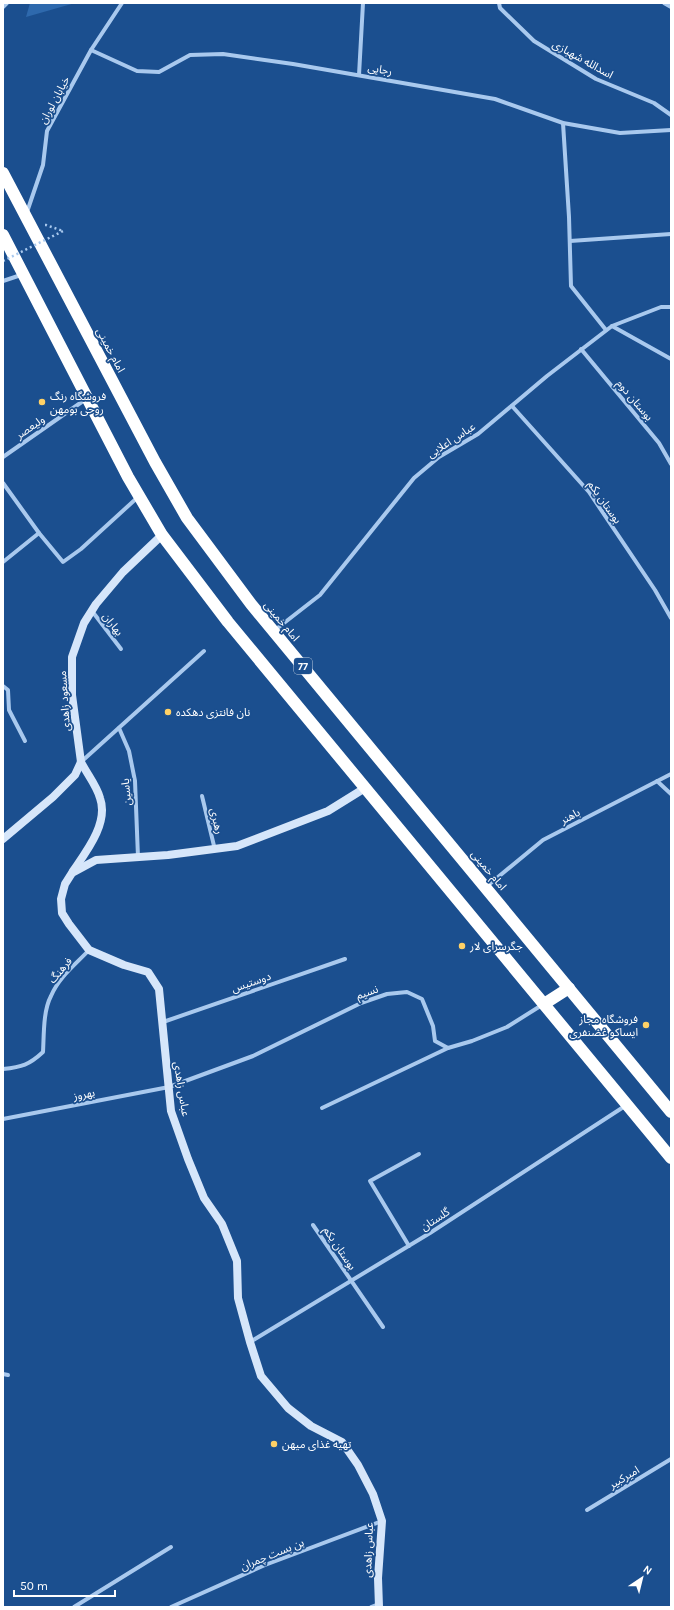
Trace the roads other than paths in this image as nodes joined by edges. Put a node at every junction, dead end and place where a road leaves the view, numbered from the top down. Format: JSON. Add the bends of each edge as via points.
{"nodes":[{"id":1,"x":7,"y":3,"type":"edge"},
{"id":2,"x":122,"y":3,"type":"edge"},
{"id":3,"x":364,"y":3,"type":"edge"},
{"id":4,"x":499,"y":3,"type":"edge"},
{"id":5,"x":664,"y":3,"type":"edge"},
{"id":6,"x":671,"y":7,"type":"edge"},
{"id":7,"x":3,"y":8,"type":"edge"},
{"id":8,"x":91,"y":50,"type":"junction"},
{"id":9,"x":359,"y":75,"type":"junction"},
{"id":10,"x":671,"y":115,"type":"edge"},
{"id":11,"x":563,"y":123,"type":"junction"},
{"id":12,"x":671,"y":130,"type":"edge"},
{"id":13,"x":3,"y":173,"type":"edge"},
{"id":14,"x":25,"y":216,"type":"junction"},
{"id":15,"x":671,"y":234,"type":"edge"},
{"id":16,"x":3,"y":235,"type":"edge"},
{"id":17,"x":570,"y":241,"type":"junction"},
{"id":18,"x":23,"y":274,"type":"junction"},
{"id":19,"x":3,"y":282,"type":"edge"},
{"id":20,"x":671,"y":307,"type":"edge"},
{"id":21,"x":612,"y":326,"type":"junction"},
{"id":22,"x":606,"y":330,"type":"junction"},
{"id":23,"x":581,"y":349,"type":"junction"},
{"id":24,"x":671,"y":359,"type":"edge"},
{"id":25,"x":86,"y":399,"type":"junction"},
{"id":26,"x":512,"y":406,"type":"junction"},
{"id":27,"x":3,"y":457,"type":"edge"},
{"id":28,"x":671,"y":464,"type":"edge"},
{"id":29,"x":3,"y":483,"type":"edge"},
{"id":30,"x":139,"y":496,"type":"junction"},
{"id":31,"x":39,"y":533,"type":"junction"},
{"id":32,"x":162,"y":535,"type":"junction"},
{"id":33,"x":3,"y":562,"type":"edge"},
{"id":34,"x":92,"y":611,"type":"junction"},
{"id":35,"x":671,"y":618,"type":"edge"},
{"id":36,"x":274,"y":631,"type":"junction"},
{"id":37,"x":121,"y":649,"type":"dead end"},
{"id":38,"x":204,"y":651,"type":"dead end"},
{"id":39,"x":3,"y":686,"type":"edge"},
{"id":40,"x":119,"y":728,"type":"junction"},
{"id":41,"x":25,"y":741,"type":"dead end"},
{"id":42,"x":81,"y":762,"type":"junction"},
{"id":43,"x":671,"y":774,"type":"edge"},
{"id":44,"x":657,"y":781,"type":"junction"},
{"id":45,"x":365,"y":788,"type":"junction"},
{"id":46,"x":671,"y":794,"type":"edge"},
{"id":47,"x":202,"y":796,"type":"dead end"},
{"id":48,"x":3,"y":839,"type":"edge"},
{"id":49,"x":215,"y":850,"type":"junction"},
{"id":50,"x":138,"y":857,"type":"junction"},
{"id":51,"x":72,"y":873,"type":"junction"},
{"id":52,"x":486,"y":887,"type":"junction"},
{"id":53,"x":89,"y":950,"type":"junction"},
{"id":54,"x":345,"y":959,"type":"dead end"},
{"id":55,"x":569,"y":988,"type":"junction"},
{"id":56,"x":544,"y":1004,"type":"junction"},
{"id":57,"x":162,"y":1023,"type":"junction"},
{"id":58,"x":448,"y":1048,"type":"junction"},
{"id":59,"x":3,"y":1069,"type":"edge"},
{"id":60,"x":169,"y":1087,"type":"junction"},
{"id":61,"x":627,"y":1105,"type":"junction"},
{"id":62,"x":322,"y":1108,"type":"dead end"},
{"id":63,"x":671,"y":1112,"type":"edge"},
{"id":64,"x":3,"y":1119,"type":"edge"},
{"id":65,"x":419,"y":1154,"type":"dead end"},
{"id":66,"x":671,"y":1158,"type":"edge"},
{"id":67,"x":314,"y":1225,"type":"dead end"},
{"id":68,"x":409,"y":1246,"type":"junction"},
{"id":69,"x":352,"y":1280,"type":"junction"},
{"id":70,"x":383,"y":1326,"type":"dead end"},
{"id":71,"x":250,"y":1342,"type":"junction"},
{"id":72,"x":671,"y":1459,"type":"edge"},
{"id":73,"x":587,"y":1510,"type":"dead end"},
{"id":74,"x":382,"y":1521,"type":"junction"},
{"id":75,"x":171,"y":1547,"type":"dead end"},
{"id":76,"x":379,"y":1606,"type":"edge"},
{"id":77,"x":74,"y":1607,"type":"edge"},
{"id":78,"x":171,"y":1607,"type":"edge"},
{"id":79,"x":370,"y":1607,"type":"edge"}],
"edges":[{"from":1,"to":7,"type":"street"},
{"from":2,"to":8,"type":"street","name":"خیابان لوران"},
{"from":3,"to":9,"type":"street"},
{"from":4,"to":10,"type":"street","name":"اسدالله شهبازی","via":[[500,8],[534,41],[596,79],[654,103]]},
{"from":5,"to":6,"type":"street"},
{"from":8,"to":9,"type":"street","name":"رجایی","via":[[137,71],[159,72],[190,55],[223,54]]},
{"from":8,"to":14,"type":"street","name":"خیابان لوران","via":[[47,131],[43,165]]},
{"from":9,"to":11,"type":"street","name":"رجایی","via":[[495,99]]},
{"from":11,"to":12,"type":"street","name":"رجایی","via":[[620,132]]},
{"from":11,"to":17,"type":"street"},
{"from":13,"to":14,"type":"highway","name":"امام خمینی","number":"77"},
{"from":14,"to":36,"type":"highway","name":"امام خمینی","number":"77","via":[[187,518]]},
{"from":15,"to":17,"type":"street"},
{"from":16,"to":18,"type":"highway"},
{"from":17,"to":22,"type":"street","via":[[571,286]]},
{"from":18,"to":19,"type":"street"},
{"from":18,"to":25,"type":"highway"},
{"from":20,"to":21,"type":"street","name":"عباس اعلایی","via":[[661,307]]},
{"from":21,"to":22,"type":"street","name":"عباس اعلایی"},
{"from":21,"to":24,"type":"street"},
{"from":22,"to":23,"type":"street","name":"عباس اعلایی"},
{"from":23,"to":26,"type":"street","name":"عباس اعلایی"},
{"from":23,"to":28,"type":"street","name":"بوستان دوم","via":[[659,443]]},
{"from":25,"to":27,"type":"street","name":"ولیعصر"},
{"from":25,"to":30,"type":"highway"},
{"from":26,"to":35,"type":"street","name":"بوستان یکم","via":[[589,492]]},
{"from":26,"to":36,"type":"street","name":"عباس اعلایی","via":[[478,434],[440,457],[414,478],[320,595]]},
{"from":29,"to":31,"type":"street"},
{"from":30,"to":31,"type":"street","via":[[63,562]]},
{"from":30,"to":32,"type":"highway"},
{"from":31,"to":33,"type":"street"},
{"from":32,"to":34,"type":"street","name":"مسعود زاهدی","via":[[122,572]]},
{"from":32,"to":45,"type":"highway","via":[[228,622]]},
{"from":34,"to":37,"type":"street","name":"بهاران"},
{"from":34,"to":42,"type":"street","name":"مسعود زاهدی","via":[[84,623],[72,657],[72,695]]},
{"from":36,"to":52,"type":"highway","name":"امام خمینی","number":"77"},
{"from":38,"to":40,"type":"street"},
{"from":39,"to":41,"type":"street","via":[[8,690],[9,710]]},
{"from":40,"to":42,"type":"street"},
{"from":40,"to":50,"type":"street","name":"یاسین","via":[[129,751],[135,780]]},
{"from":42,"to":48,"type":"street","via":[[74,775],[53,797]]},
{"from":42,"to":51,"type":"street","via":[[100,798],[102,812],[99,826]]},
{"from":43,"to":44,"type":"street","name":"باهنر"},
{"from":44,"to":46,"type":"street"},
{"from":44,"to":52,"type":"street","name":"باهنر","via":[[544,840]]},
{"from":45,"to":49,"type":"street","via":[[328,811],[237,846]]},
{"from":45,"to":56,"type":"highway"},
{"from":47,"to":49,"type":"street","name":"رهبری"},
{"from":49,"to":50,"type":"street"},
{"from":50,"to":51,"type":"street","via":[[96,860]]},
{"from":51,"to":53,"type":"street","via":[[65,884],[61,899],[62,913]]},
{"from":52,"to":55,"type":"highway","name":"امام خمینی","number":"77"},
{"from":53,"to":57,"type":"street","name":"عباس زاهدی","via":[[148,972],[159,989]]},
{"from":53,"to":59,"type":"street","name":"فرهنگ","via":[[60,980],[50,997],[44,1023],[44,1052],[24,1066]]},
{"from":54,"to":57,"type":"street","name":"دوستیس"},
{"from":55,"to":56,"type":"highway"},
{"from":55,"to":63,"type":"highway","name":"امام خمینی","number":"77"},
{"from":56,"to":58,"type":"street","via":[[507,1028]]},
{"from":56,"to":61,"type":"highway"},
{"from":57,"to":60,"type":"street","name":"عباس زاهدی"},
{"from":58,"to":60,"type":"street","name":"نسیم","via":[[435,1041],[433,1026],[422,999],[407,992],[386,994],[361,1003],[254,1056]]},
{"from":58,"to":62,"type":"street"},
{"from":60,"to":64,"type":"street","name":"بهروز"},
{"from":60,"to":71,"type":"street","name":"عباس زاهدی","via":[[171,1111],[188,1159],[204,1198],[222,1224],[237,1261],[238,1298]]},
{"from":61,"to":66,"type":"highway"},
{"from":61,"to":68,"type":"street","name":"گلستان"},
{"from":65,"to":68,"type":"street","via":[[370,1181]]},
{"from":67,"to":69,"type":"street","name":"بوستان یکم"},
{"from":68,"to":69,"type":"street","name":"گلستان"},
{"from":69,"to":70,"type":"street"},
{"from":69,"to":71,"type":"street","name":"گلستان"},
{"from":71,"to":74,"type":"street","name":"عباس زاهدی","via":[[261,1376],[288,1408],[311,1426],[342,1442],[373,1494]]},
{"from":72,"to":73,"type":"street","name":"امیرکبیر"},
{"from":74,"to":76,"type":"street","name":"عباس زاهدی","via":[[378,1564]]},
{"from":74,"to":78,"type":"street","name":"بن بست چمران","via":[[265,1565]]},
{"from":75,"to":77,"type":"street"},
{"from":76,"to":79,"type":"street"}]}
